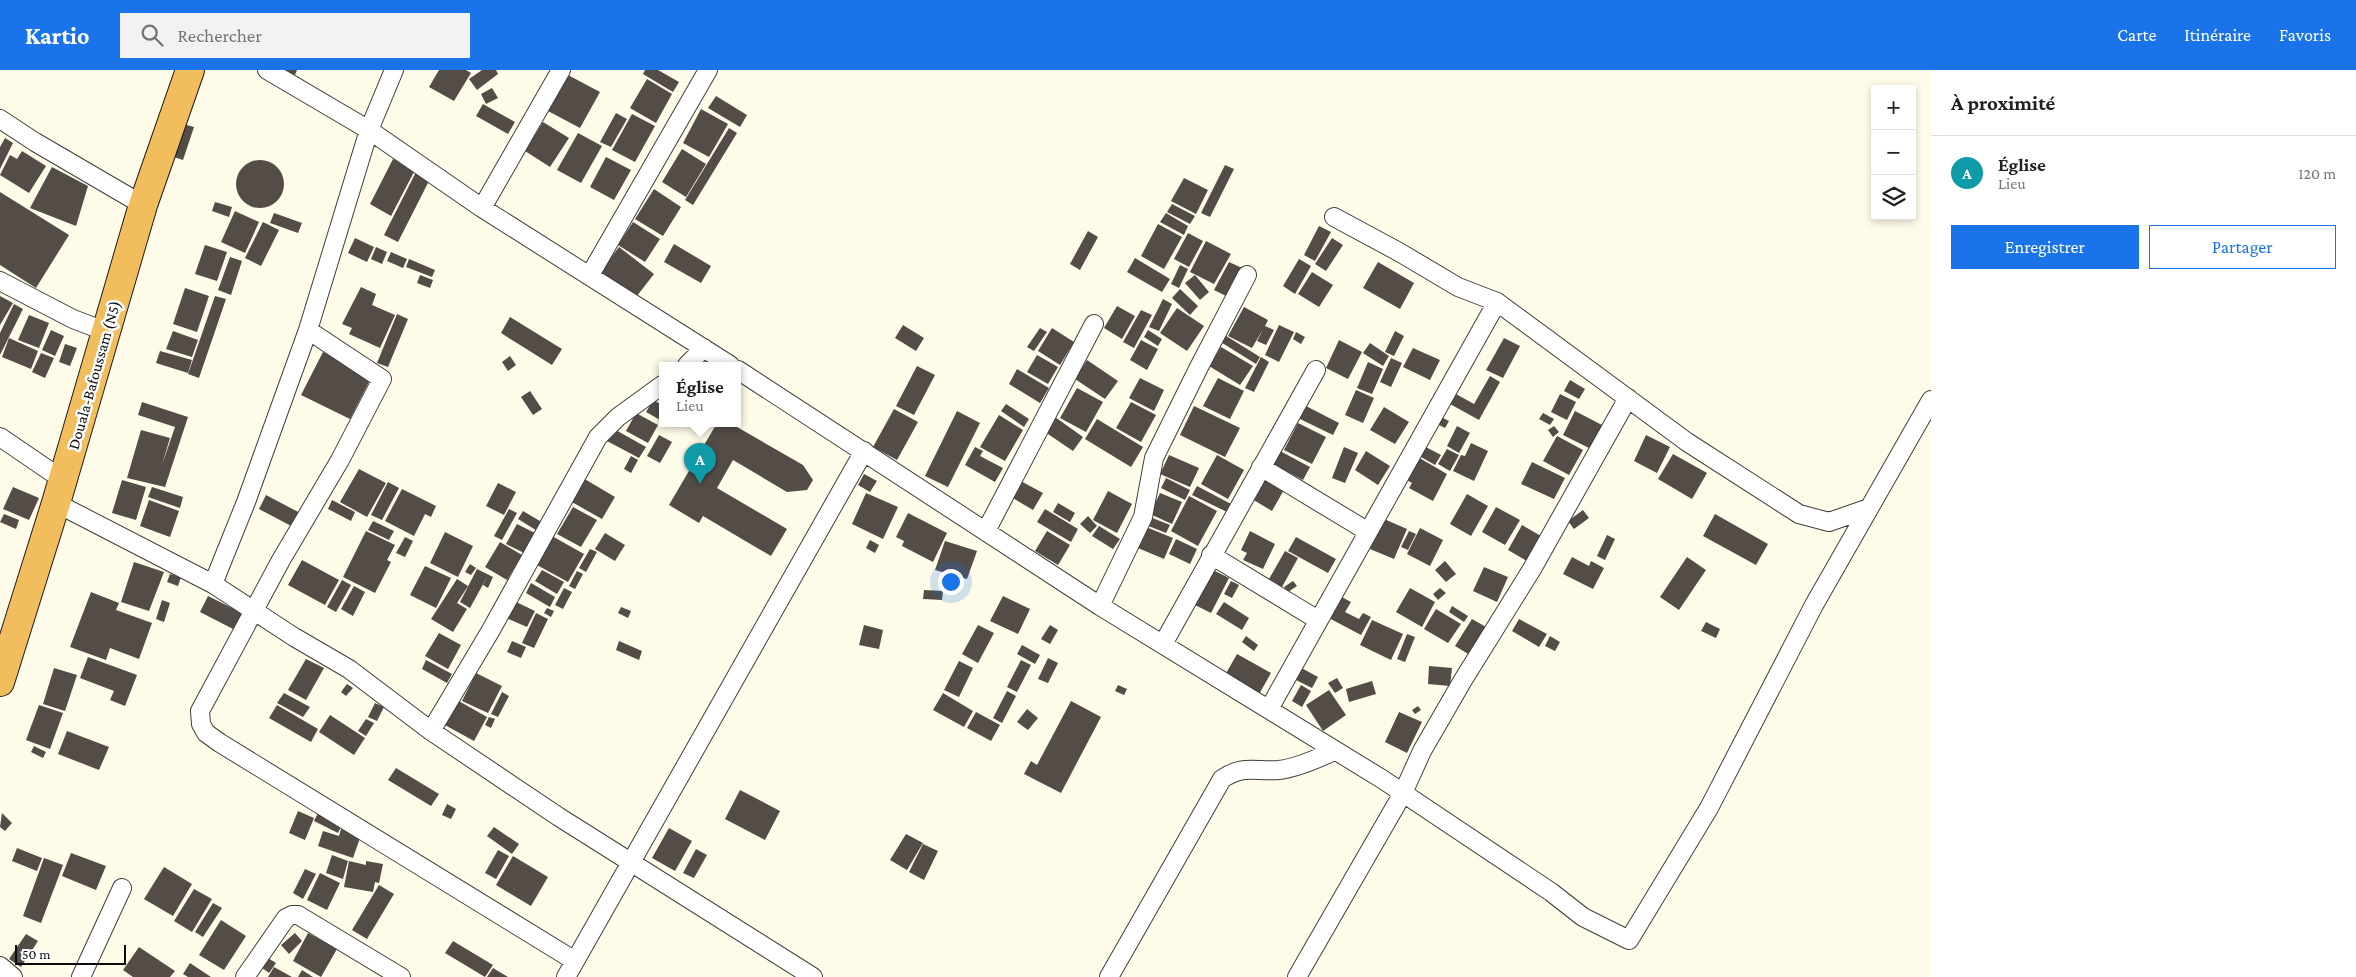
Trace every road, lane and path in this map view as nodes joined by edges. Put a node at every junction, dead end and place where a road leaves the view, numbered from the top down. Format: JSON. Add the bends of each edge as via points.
{"nodes":[{"id":1,"x":190,"y":70,"type":"edge"},
{"id":2,"x":267,"y":70,"type":"edge"},
{"id":3,"x":394,"y":70,"type":"edge"},
{"id":4,"x":561,"y":70,"type":"edge"},
{"id":5,"x":708,"y":70,"type":"edge"},
{"id":6,"x":0,"y":119,"type":"edge"},
{"id":7,"x":369,"y":130,"type":"junction"},
{"id":8,"x":143,"y":205,"type":"junction"},
{"id":9,"x":482,"y":208,"type":"junction"},
{"id":10,"x":1334,"y":217,"type":"dead end"},
{"id":11,"x":590,"y":275,"type":"junction"},
{"id":12,"x":1247,"y":275,"type":"dead end"},
{"id":13,"x":0,"y":281,"type":"edge"},
{"id":14,"x":1497,"y":302,"type":"junction"},
{"id":15,"x":1094,"y":324,"type":"dead end"},
{"id":16,"x":308,"y":330,"type":"junction"},
{"id":17,"x":108,"y":332,"type":"junction"},
{"id":18,"x":704,"y":348,"type":"junction"},
{"id":19,"x":690,"y":362,"type":"edge"},
{"id":20,"x":725,"y":362,"type":"edge"},
{"id":21,"x":1316,"y":370,"type":"dead end"},
{"id":22,"x":741,"y":372,"type":"edge"},
{"id":23,"x":659,"y":388,"type":"edge"},
{"id":24,"x":1628,"y":398,"type":"junction"},
{"id":25,"x":1931,"y":400,"type":"edge"},
{"id":26,"x":0,"y":437,"type":"edge"},
{"id":27,"x":864,"y":451,"type":"junction"},
{"id":28,"x":1261,"y":466,"type":"junction"},
{"id":29,"x":60,"y":492,"type":"junction"},
{"id":30,"x":1869,"y":508,"type":"junction"},
{"id":31,"x":986,"y":531,"type":"junction"},
{"id":32,"x":1367,"y":532,"type":"junction"},
{"id":33,"x":1211,"y":555,"type":"junction"},
{"id":34,"x":213,"y":584,"type":"junction"},
{"id":35,"x":1100,"y":606,"type":"junction"},
{"id":36,"x":254,"y":611,"type":"junction"},
{"id":37,"x":1318,"y":620,"type":"junction"},
{"id":38,"x":1163,"y":644,"type":"junction"},
{"id":39,"x":0,"y":682,"type":"edge"},
{"id":40,"x":1269,"y":709,"type":"junction"},
{"id":41,"x":431,"y":731,"type":"junction"},
{"id":42,"x":1334,"y":751,"type":"junction"},
{"id":43,"x":1403,"y":793,"type":"junction"},
{"id":44,"x":630,"y":862,"type":"junction"},
{"id":45,"x":122,"y":888,"type":"dead end"},
{"id":46,"x":575,"y":961,"type":"junction"},
{"id":47,"x":0,"y":966,"type":"edge"},
{"id":48,"x":13,"y":977,"type":"edge"},
{"id":49,"x":81,"y":977,"type":"edge"},
{"id":50,"x":245,"y":977,"type":"edge"},
{"id":51,"x":401,"y":977,"type":"edge"},
{"id":52,"x":566,"y":977,"type":"edge"},
{"id":53,"x":813,"y":977,"type":"edge"},
{"id":54,"x":1109,"y":977,"type":"edge"},
{"id":55,"x":1297,"y":977,"type":"edge"}],
"edges":[{"from":1,"to":8,"type":"highway","name":"Douala-Bafoussam (N5)"},
{"from":2,"to":7,"type":"street"},
{"from":3,"to":7,"type":"street"},
{"from":4,"to":9,"type":"street"},
{"from":5,"to":11,"type":"street"},
{"from":6,"to":8,"type":"street"},
{"from":7,"to":9,"type":"street"},
{"from":7,"to":16,"type":"street"},
{"from":8,"to":17,"type":"highway","name":"Douala-Bafoussam (N5)"},
{"from":9,"to":11,"type":"street"},
{"from":10,"to":14,"type":"street","via":[[1458,288]]},
{"from":11,"to":18,"type":"street"},
{"from":12,"to":35,"type":"street","via":[[1154,458],[1143,517]]},
{"from":13,"to":17,"type":"street","via":[[73,319]]},
{"from":14,"to":24,"type":"street"},
{"from":14,"to":32,"type":"street"},
{"from":15,"to":31,"type":"street"},
{"from":16,"to":34,"type":"street"},
{"from":16,"to":36,"type":"street","via":[[382,379]]},
{"from":17,"to":29,"type":"highway","name":"Douala-Bafoussam (N5)"},
{"from":18,"to":19,"type":"street"},
{"from":18,"to":20,"type":"street"},
{"from":21,"to":28,"type":"street"},
{"from":22,"to":27,"type":"street"},
{"from":23,"to":41,"type":"street","via":[[618,417],[598,437]]},
{"from":24,"to":30,"type":"street","via":[[1687,442],[1799,514],[1829,522]]},
{"from":24,"to":43,"type":"street","via":[[1532,569],[1427,743]]},
{"from":25,"to":30,"type":"street"},
{"from":26,"to":29,"type":"street"},
{"from":27,"to":31,"type":"street"},
{"from":27,"to":44,"type":"street"},
{"from":28,"to":32,"type":"street"},
{"from":28,"to":33,"type":"street"},
{"from":29,"to":34,"type":"street"},
{"from":29,"to":39,"type":"highway","name":"Douala-Bafoussam (N5)"},
{"from":30,"to":43,"type":"street","via":[[1809,614],[1709,808],[1629,940],[1583,916]]},
{"from":31,"to":35,"type":"street"},
{"from":32,"to":37,"type":"street"},
{"from":33,"to":37,"type":"street"},
{"from":33,"to":38,"type":"street"},
{"from":34,"to":36,"type":"street"},
{"from":35,"to":38,"type":"street"},
{"from":36,"to":41,"type":"street","via":[[349,669]]},
{"from":36,"to":46,"type":"street","via":[[200,711],[206,733]]},
{"from":37,"to":40,"type":"street"},
{"from":38,"to":40,"type":"street"},
{"from":40,"to":42,"type":"street"},
{"from":41,"to":44,"type":"street"},
{"from":42,"to":43,"type":"street"},
{"from":42,"to":54,"type":"street","via":[[1279,770],[1235,770],[1222,779]]},
{"from":43,"to":55,"type":"street"},
{"from":44,"to":46,"type":"street"},
{"from":44,"to":53,"type":"street"},
{"from":45,"to":49,"type":"street"},
{"from":46,"to":52,"type":"street"},
{"from":47,"to":48,"type":"street"},
{"from":50,"to":51,"type":"street","via":[[286,918],[292,915],[298,915]]}]}
